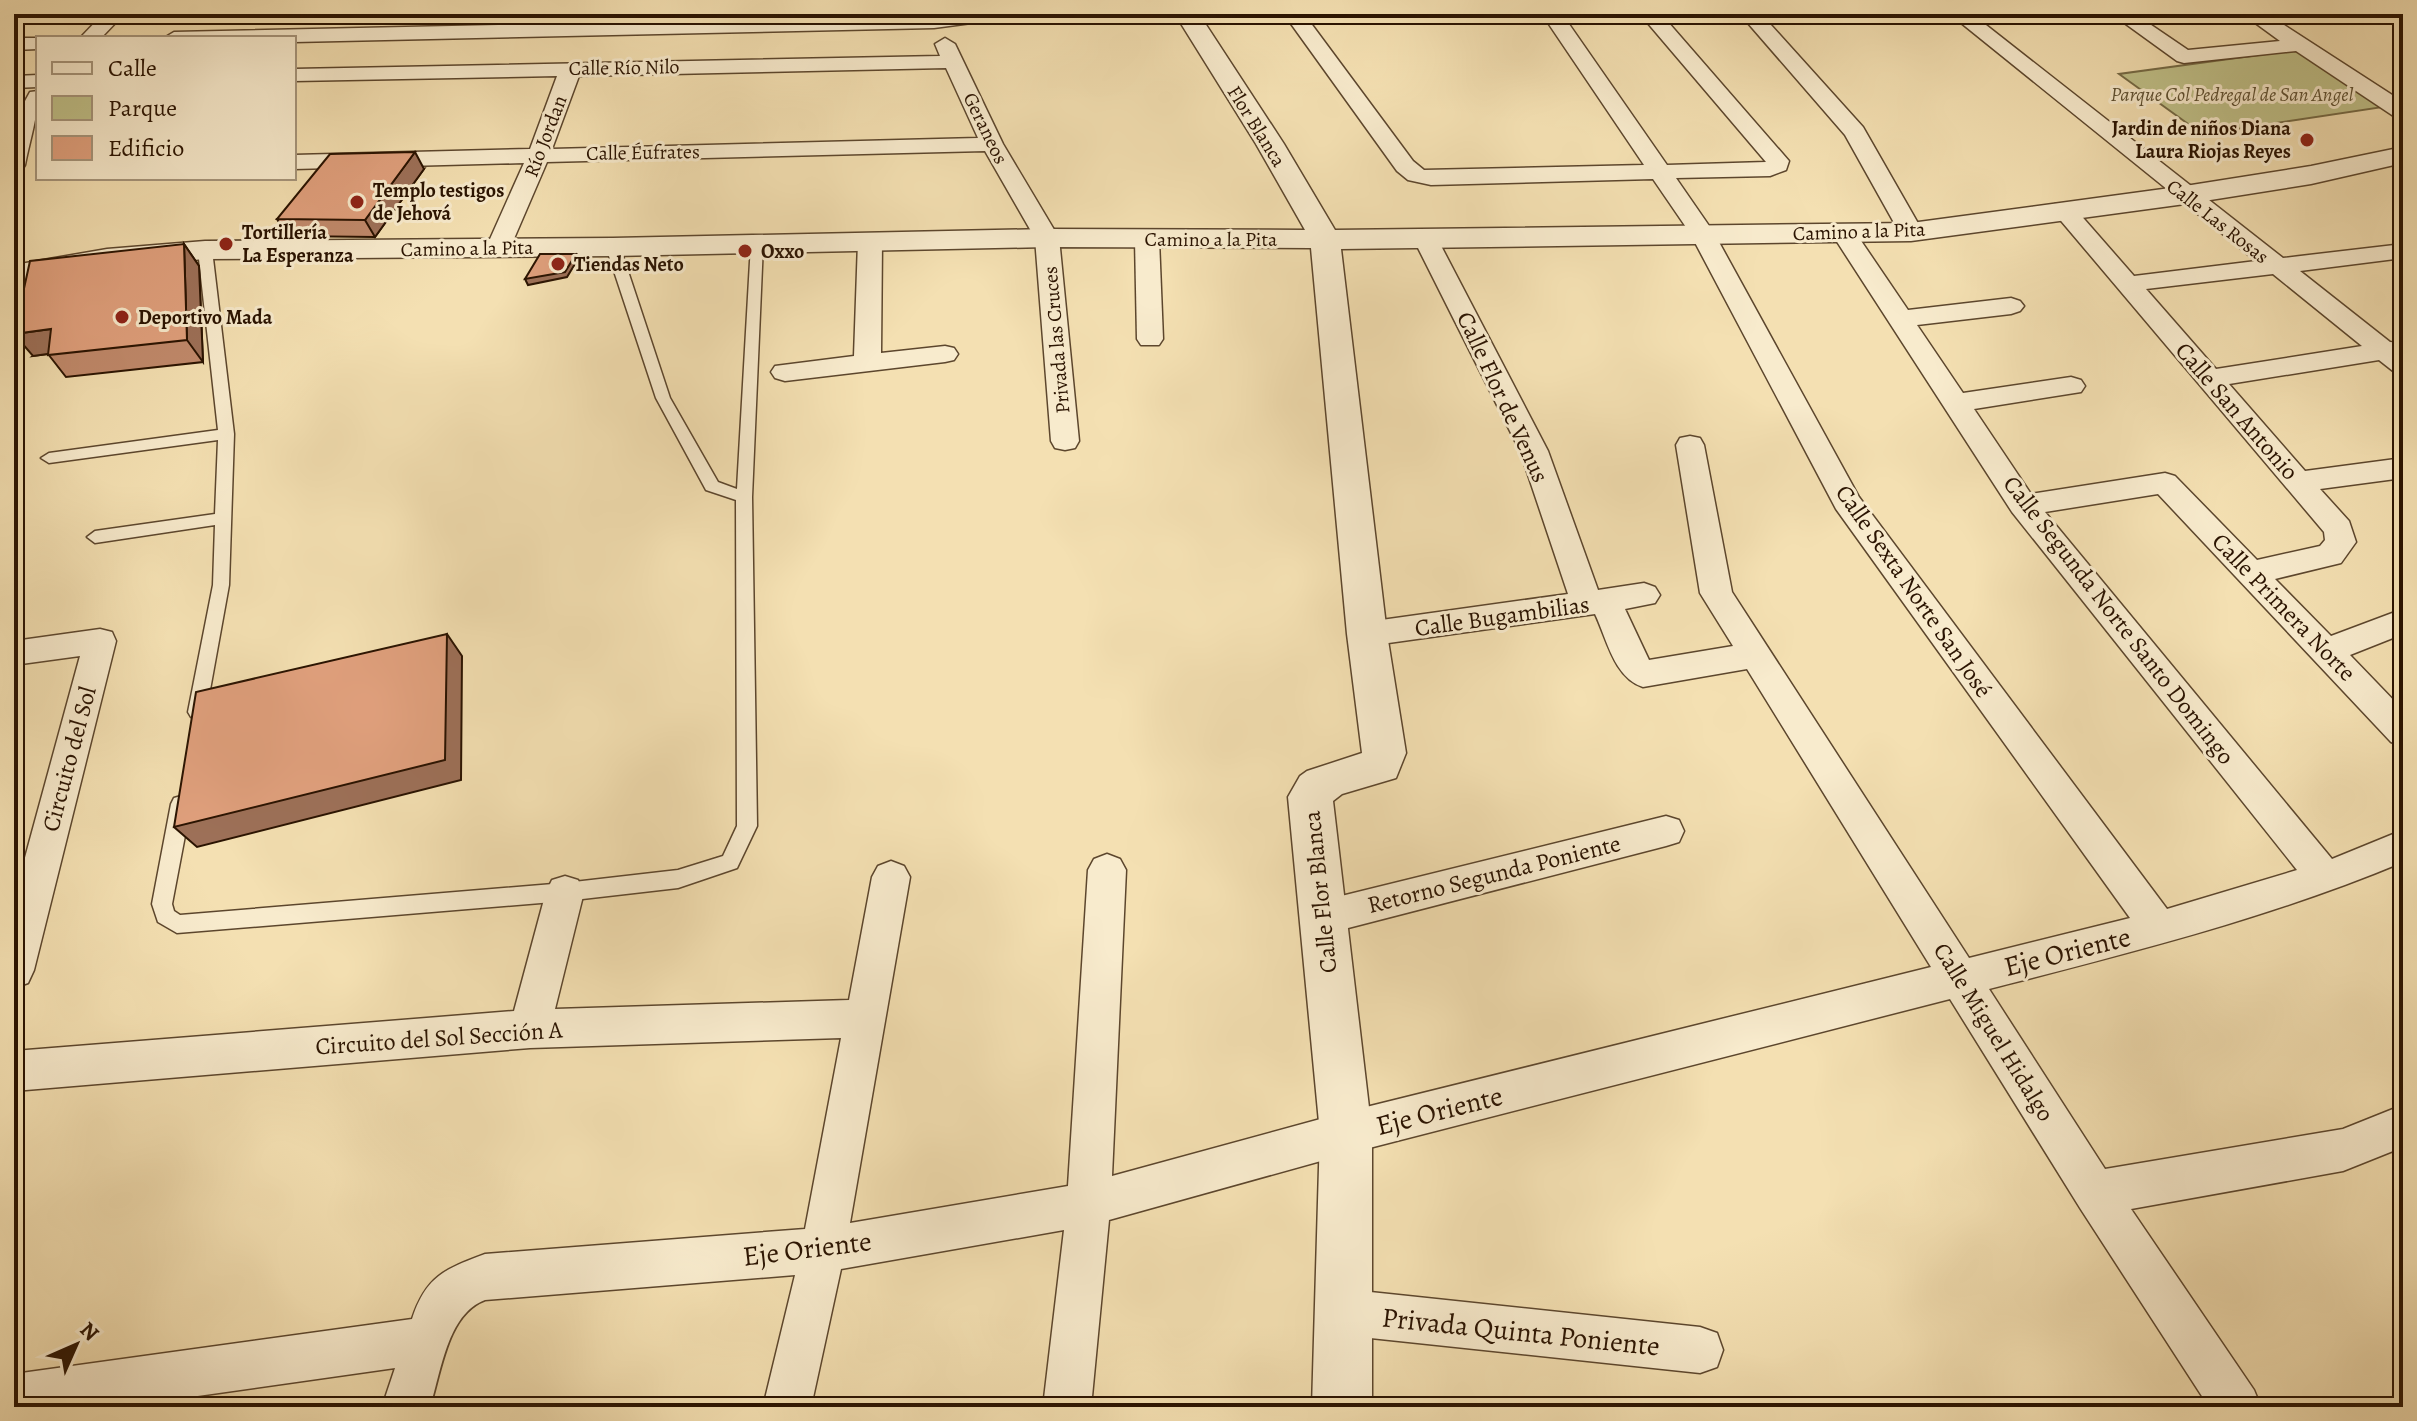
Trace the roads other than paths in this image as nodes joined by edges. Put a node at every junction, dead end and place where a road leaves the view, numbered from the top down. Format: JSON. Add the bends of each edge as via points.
{"nodes":[{"id":1,"x":114,"y":14,"type":"edge"},
{"id":2,"x":994,"y":14,"type":"edge"},
{"id":3,"x":1187,"y":14,"type":"edge"},
{"id":4,"x":1294,"y":14,"type":"edge"},
{"id":5,"x":1552,"y":14,"type":"edge"},
{"id":6,"x":1650,"y":14,"type":"edge"},
{"id":7,"x":1750,"y":14,"type":"edge"},
{"id":8,"x":1960,"y":14,"type":"edge"},
{"id":9,"x":2122,"y":14,"type":"edge"},
{"id":10,"x":2253,"y":14,"type":"edge"},
{"id":11,"x":2389,"y":14,"type":"edge"},
{"id":12,"x":932,"y":18,"type":"edge"},
{"id":13,"x":2403,"y":23,"type":"edge"},
{"id":14,"x":92,"y":36,"type":"edge"},
{"id":15,"x":246,"y":36,"type":"edge"},
{"id":16,"x":36,"y":43,"type":"edge"},
{"id":17,"x":14,"y":44,"type":"edge"},
{"id":18,"x":2299,"y":45,"type":"junction"},
{"id":19,"x":954,"y":62,"type":"junction"},
{"id":20,"x":571,"y":68,"type":"junction"},
{"id":21,"x":296,"y":75,"type":"edge"},
{"id":22,"x":36,"y":81,"type":"edge"},
{"id":23,"x":14,"y":82,"type":"edge"},
{"id":24,"x":36,"y":100,"type":"edge"},
{"id":25,"x":2403,"y":112,"type":"edge"},
{"id":26,"x":17,"y":131,"type":"edge"},
{"id":27,"x":992,"y":144,"type":"junction"},
{"id":28,"x":539,"y":154,"type":"junction"},
{"id":29,"x":2403,"y":155,"type":"edge"},
{"id":30,"x":296,"y":162,"type":"edge"},
{"id":31,"x":14,"y":168,"type":"edge"},
{"id":32,"x":36,"y":170,"type":"edge"},
{"id":33,"x":1663,"y":172,"type":"junction"},
{"id":34,"x":2185,"y":195,"type":"junction"},
{"id":35,"x":2063,"y":209,"type":"junction"},
{"id":36,"x":1911,"y":232,"type":"junction"},
{"id":37,"x":1702,"y":233,"type":"junction"},
{"id":38,"x":1844,"y":234,"type":"junction"},
{"id":39,"x":1047,"y":238,"type":"junction"},
{"id":40,"x":1147,"y":239,"type":"junction"},
{"id":41,"x":1325,"y":239,"type":"junction"},
{"id":42,"x":1426,"y":240,"type":"junction"},
{"id":43,"x":870,"y":242,"type":"junction"},
{"id":44,"x":757,"y":244,"type":"junction"},
{"id":45,"x":613,"y":247,"type":"junction"},
{"id":46,"x":498,"y":248,"type":"junction"},
{"id":47,"x":205,"y":250,"type":"junction"},
{"id":48,"x":2403,"y":251,"type":"edge"},
{"id":49,"x":2278,"y":268,"type":"junction"},
{"id":50,"x":14,"y":274,"type":"edge"},
{"id":51,"x":2128,"y":284,"type":"junction"},
{"id":52,"x":2011,"y":306,"type":"dead end"},
{"id":53,"x":1901,"y":319,"type":"junction"},
{"id":54,"x":1150,"y":339,"type":"dead end"},
{"id":55,"x":945,"y":354,"type":"dead end"},
{"id":56,"x":2397,"y":354,"type":"edge"},
{"id":57,"x":867,"y":361,"type":"junction"},
{"id":58,"x":785,"y":372,"type":"dead end"},
{"id":59,"x":2210,"y":379,"type":"junction"},
{"id":60,"x":2071,"y":386,"type":"dead end"},
{"id":61,"x":1956,"y":403,"type":"junction"},
{"id":62,"x":226,"y":434,"type":"junction"},
{"id":63,"x":1065,"y":441,"type":"dead end"},
{"id":64,"x":1690,"y":445,"type":"dead end"},
{"id":65,"x":49,"y":458,"type":"dead end"},
{"id":66,"x":2403,"y":468,"type":"edge"},
{"id":67,"x":2298,"y":482,"type":"junction"},
{"id":68,"x":744,"y":497,"type":"junction"},
{"id":69,"x":2023,"y":505,"type":"junction"},
{"id":70,"x":223,"y":518,"type":"junction"},
{"id":71,"x":95,"y":537,"type":"dead end"},
{"id":72,"x":2251,"y":573,"type":"junction"},
{"id":73,"x":1644,"y":595,"type":"dead end"},
{"id":74,"x":1594,"y":603,"type":"junction"},
{"id":75,"x":2403,"y":621,"type":"edge"},
{"id":76,"x":1367,"y":634,"type":"junction"},
{"id":77,"x":2326,"y":651,"type":"junction"},
{"id":78,"x":14,"y":653,"type":"edge"},
{"id":79,"x":1755,"y":655,"type":"junction"},
{"id":80,"x":2403,"y":732,"type":"edge"},
{"id":81,"x":193,"y":737,"type":"edge"},
{"id":82,"x":185,"y":782,"type":"edge"},
{"id":83,"x":1666,"y":831,"type":"dead end"},
{"id":84,"x":2403,"y":846,"type":"edge"},
{"id":85,"x":1107,"y":870,"type":"dead end"},
{"id":86,"x":891,"y":877,"type":"dead end"},
{"id":87,"x":2325,"y":878,"type":"junction"},
{"id":88,"x":565,"y":892,"type":"junction"},
{"id":89,"x":1321,"y":918,"type":"junction"},
{"id":90,"x":2159,"y":928,"type":"junction"},
{"id":91,"x":14,"y":970,"type":"edge"},
{"id":92,"x":1960,"y":978,"type":"junction"},
{"id":93,"x":864,"y":1018,"type":"junction"},
{"id":94,"x":530,"y":1029,"type":"junction"},
{"id":95,"x":14,"y":1071,"type":"edge"},
{"id":96,"x":2403,"y":1126,"type":"edge"},
{"id":97,"x":1346,"y":1133,"type":"junction"},
{"id":98,"x":2095,"y":1193,"type":"junction"},
{"id":99,"x":1089,"y":1204,"type":"junction"},
{"id":100,"x":823,"y":1250,"type":"junction"},
{"id":101,"x":1342,"y":1312,"type":"junction"},
{"id":102,"x":427,"y":1340,"type":"junction"},
{"id":103,"x":1700,"y":1350,"type":"dead end"},
{"id":104,"x":14,"y":1398,"type":"edge"},
{"id":105,"x":406,"y":1407,"type":"edge"},
{"id":106,"x":787,"y":1407,"type":"edge"},
{"id":107,"x":1067,"y":1407,"type":"edge"},
{"id":108,"x":1342,"y":1407,"type":"edge"},
{"id":109,"x":2237,"y":1407,"type":"edge"}],
"edges":[{"from":1,"to":14,"type":"street"},
{"from":2,"to":12,"type":"street"},
{"from":3,"to":41,"type":"street","name":"Flor Blanca"},
{"from":4,"to":33,"type":"street","via":[[1416,175]]},
{"from":5,"to":33,"type":"street","name":"Calle Sexta Norte San José"},
{"from":6,"to":33,"type":"street","via":[[1778,161],[1770,169]]},
{"from":7,"to":36,"type":"street","via":[[1862,142]]},
{"from":8,"to":34,"type":"street","name":"Calle Las Rosas"},
{"from":9,"to":18,"type":"street","via":[[2184,57]]},
{"from":10,"to":18,"type":"street"},
{"from":11,"to":13,"type":"street"},
{"from":12,"to":15,"type":"street"},
{"from":12,"to":19,"type":"street","name":"Geraneos"},
{"from":16,"to":17,"type":"street"},
{"from":18,"to":25,"type":"street"},
{"from":19,"to":20,"type":"street","name":"Calle Río Nilo"},
{"from":19,"to":27,"type":"street","name":"Geraneos"},
{"from":20,"to":21,"type":"street","name":"Calle Río Nilo"},
{"from":20,"to":28,"type":"street","name":"Río Jordan"},
{"from":22,"to":23,"type":"street"},
{"from":24,"to":26,"type":"street"},
{"from":26,"to":31,"type":"street"},
{"from":27,"to":28,"type":"street","name":"Calle Éufrates"},
{"from":27,"to":39,"type":"street","name":"Geraneos"},
{"from":28,"to":30,"type":"street","name":"Calle Éufrates"},
{"from":28,"to":46,"type":"street","name":"Río Jordan"},
{"from":29,"to":34,"type":"street","name":"Camino a la Pita"},
{"from":31,"to":32,"type":"street"},
{"from":33,"to":37,"type":"street","name":"Calle Sexta Norte San José"},
{"from":34,"to":35,"type":"street","name":"Camino a la Pita"},
{"from":34,"to":49,"type":"street","name":"Calle Las Rosas"},
{"from":35,"to":36,"type":"street","name":"Camino a la Pita"},
{"from":35,"to":51,"type":"street","name":"Calle San Antonio"},
{"from":36,"to":38,"type":"street","name":"Camino a la Pita"},
{"from":37,"to":38,"type":"street","name":"Camino a la Pita"},
{"from":37,"to":42,"type":"street","name":"Camino a la Pita"},
{"from":37,"to":90,"type":"street","name":"Calle Sexta Norte San José","via":[[1847,502]]},
{"from":38,"to":53,"type":"street","name":"Calle Segunda Norte Santo Domingo"},
{"from":39,"to":40,"type":"street","name":"Camino a la Pita"},
{"from":39,"to":43,"type":"street","name":"Camino a la Pita"},
{"from":39,"to":63,"type":"street","name":"Privada las Cruces"},
{"from":40,"to":41,"type":"street","name":"Camino a la Pita"},
{"from":40,"to":54,"type":"street"},
{"from":41,"to":42,"type":"street","name":"Camino a la Pita"},
{"from":41,"to":76,"type":"street","name":"Calle Flor Blanca"},
{"from":42,"to":74,"type":"street","name":"Calle Flor de Venus","via":[[1534,451]]},
{"from":43,"to":44,"type":"street","name":"Camino a la Pita"},
{"from":43,"to":57,"type":"street"},
{"from":44,"to":45,"type":"street","name":"Camino a la Pita"},
{"from":44,"to":68,"type":"lane"},
{"from":45,"to":46,"type":"street","name":"Camino a la Pita"},
{"from":45,"to":68,"type":"lane","via":[[663,398],[712,486]]},
{"from":46,"to":47,"type":"street","name":"Camino a la Pita"},
{"from":47,"to":50,"type":"street","name":"Camino a la Pita","via":[[107,258]]},
{"from":47,"to":62,"type":"lane"},
{"from":48,"to":49,"type":"street"},
{"from":49,"to":51,"type":"street"},
{"from":49,"to":56,"type":"street","name":"Calle Las Rosas"},
{"from":51,"to":59,"type":"street","name":"Calle San Antonio"},
{"from":52,"to":53,"type":"street"},
{"from":53,"to":61,"type":"street","name":"Calle Segunda Norte Santo Domingo"},
{"from":55,"to":57,"type":"street"},
{"from":56,"to":59,"type":"street"},
{"from":57,"to":58,"type":"street"},
{"from":59,"to":67,"type":"street","name":"Calle San Antonio"},
{"from":60,"to":61,"type":"street"},
{"from":61,"to":69,"type":"street","name":"Calle Segunda Norte Santo Domingo"},
{"from":62,"to":65,"type":"lane"},
{"from":62,"to":70,"type":"lane"},
{"from":64,"to":79,"type":"street","name":"Calle Miguel Hidalgo","via":[[1716,593]]},
{"from":66,"to":67,"type":"street"},
{"from":67,"to":72,"type":"street","name":"Calle San Antonio","via":[[2338,529],[2341,542],[2330,555]]},
{"from":68,"to":88,"type":"lane","via":[[747,826],[730,862],[678,879]]},
{"from":69,"to":72,"type":"street","name":"Calle Primera Norte","via":[[2165,483]]},
{"from":69,"to":87,"type":"street","name":"Calle Segunda Norte Santo Domingo"},
{"from":70,"to":71,"type":"lane"},
{"from":70,"to":81,"type":"lane","via":[[221,585]]},
{"from":72,"to":77,"type":"street","name":"Calle Primera Norte"},
{"from":73,"to":74,"type":"street"},
{"from":74,"to":76,"type":"street","name":"Calle Bugambilias"},
{"from":74,"to":79,"type":"street","name":"Calle Bugambilias","via":[[1608,607],[1643,674]]},
{"from":75,"to":77,"type":"street"},
{"from":76,"to":89,"type":"street","name":"Calle Flor Blanca","via":[[1384,753],[1381,766],[1326,780],[1310,797]]},
{"from":77,"to":80,"type":"street","name":"Calle Primera Norte"},
{"from":78,"to":91,"type":"street","name":"Circuito del Sol","via":[[100,641]]},
{"from":79,"to":92,"type":"street","name":"Calle Miguel Hidalgo"},
{"from":82,"to":88,"type":"lane","via":[[162,904],[165,916],[177,924]]},
{"from":83,"to":89,"type":"street","name":"Retorno Segunda Poniente"},
{"from":84,"to":87,"type":"street","name":"Eje Oriente"},
{"from":85,"to":99,"type":"street"},
{"from":86,"to":93,"type":"street"},
{"from":87,"to":90,"type":"street","name":"Eje Oriente"},
{"from":88,"to":94,"type":"street"},
{"from":89,"to":97,"type":"street","name":"Calle Flor Blanca"},
{"from":90,"to":92,"type":"street","name":"Eje Oriente"},
{"from":92,"to":97,"type":"street","name":"Eje Oriente"},
{"from":92,"to":98,"type":"street","name":"Calle Miguel Hidalgo"},
{"from":93,"to":94,"type":"street","name":"Circuito del Sol Sección A"},
{"from":93,"to":100,"type":"street"},
{"from":94,"to":95,"type":"street","name":"Circuito del Sol Sección A"},
{"from":96,"to":98,"type":"street","via":[[2343,1150]]},
{"from":97,"to":99,"type":"street","name":"Eje Oriente"},
{"from":97,"to":101,"type":"street","name":"Calle Flor Blanca"},
{"from":98,"to":109,"type":"street","name":"Calle Miguel Hidalgo"},
{"from":99,"to":100,"type":"street","name":"Eje Oriente"},
{"from":99,"to":107,"type":"street"},
{"from":100,"to":102,"type":"street","name":"Eje Oriente","via":[[485,1277],[458,1287],[438,1310]]},
{"from":100,"to":106,"type":"street"},
{"from":101,"to":103,"type":"street","name":"Privada Quinta Poniente"},
{"from":101,"to":108,"type":"street","name":"Calle Flor Blanca"},
{"from":102,"to":104,"type":"street"},
{"from":102,"to":105,"type":"street"}]}
